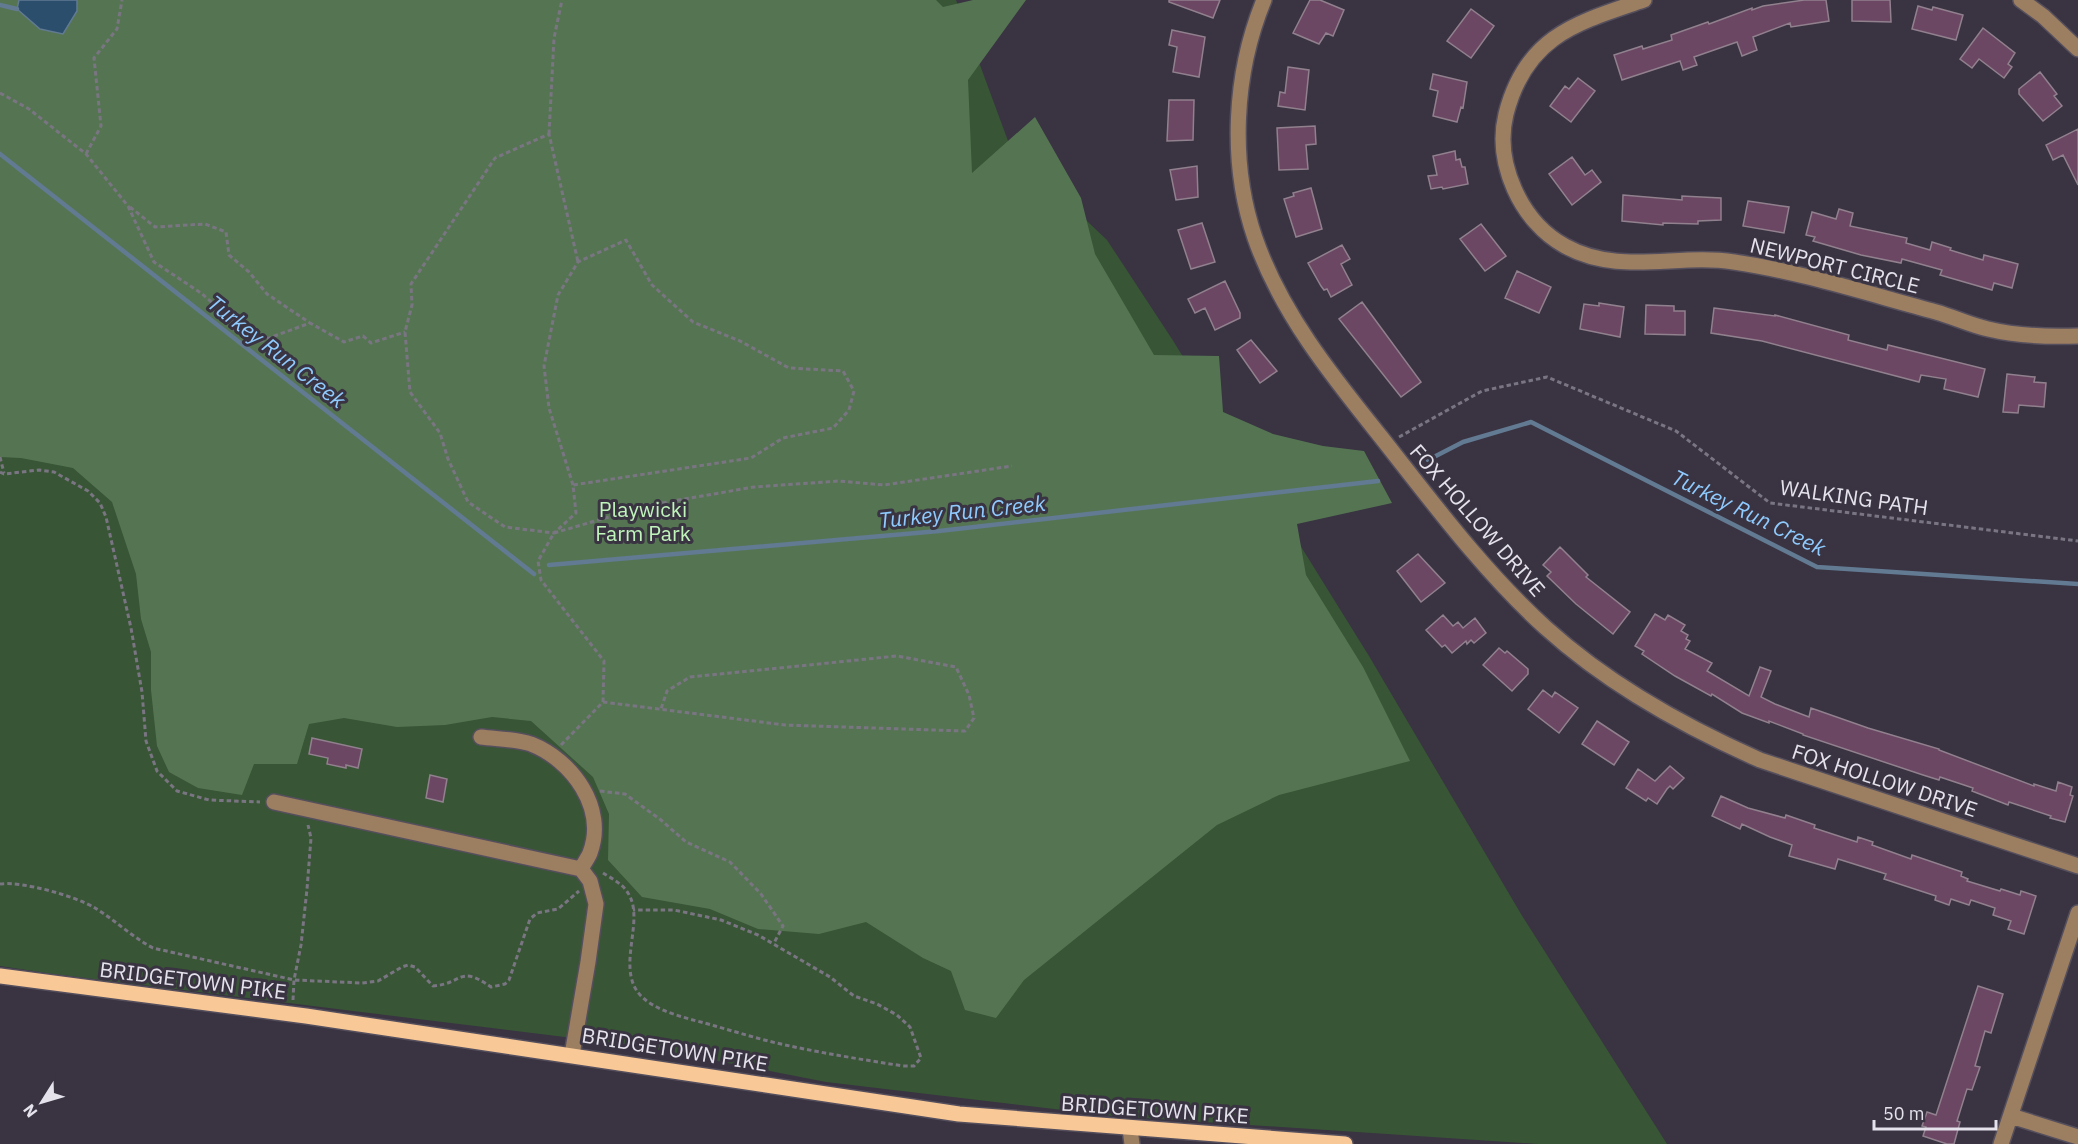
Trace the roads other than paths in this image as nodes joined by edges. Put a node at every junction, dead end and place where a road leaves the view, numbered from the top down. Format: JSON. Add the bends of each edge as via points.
{"nodes":[{"id":1,"x":1263,"y":0,"type":"edge"},
{"id":2,"x":1644,"y":0,"type":"edge"},
{"id":3,"x":2021,"y":0,"type":"edge"},
{"id":4,"x":2078,"y":49,"type":"edge"},
{"id":5,"x":2078,"y":336,"type":"edge"},
{"id":6,"x":481,"y":736,"type":"dead end"},
{"id":7,"x":274,"y":802,"type":"road end"},
{"id":8,"x":2078,"y":866,"type":"edge"},
{"id":9,"x":581,"y":869,"type":"junction"},
{"id":10,"x":2078,"y":913,"type":"edge"},
{"id":11,"x":0,"y":976,"type":"edge"},
{"id":12,"x":572,"y":1055,"type":"junction"},
{"id":13,"x":2011,"y":1116,"type":"junction"},
{"id":14,"x":1131,"y":1136,"type":"edge"},
{"id":15,"x":2078,"y":1137,"type":"edge"},
{"id":16,"x":1345,"y":1144,"type":"edge"},
{"id":17,"x":2001,"y":1144,"type":"edge"}],
"edges":[{"from":1,"to":8,"type":"street","name":"FOX HOLLOW DRIVE","via":[[1250,38],[1239,97],[1239,164],[1254,236],[1297,326],[1484,565],[1576,652],[1651,705],[1719,742],[1760,760]]},
{"from":2,"to":5,"type":"street","name":"NEWPORT CIRCLE","via":[[1569,28],[1543,47],[1518,80],[1505,119],[1506,159],[1519,199],[1540,228],[1564,246],[1605,261],[1731,261],[1771,268],[1987,328],[2034,336]]},
{"from":3,"to":4,"type":"street"},
{"from":6,"to":9,"type":"street","via":[[531,744],[572,771],[583,788],[594,828],[590,854]]},
{"from":7,"to":9,"type":"street"},
{"from":9,"to":12,"type":"street","via":[[590,881],[596,904]]},
{"from":10,"to":13,"type":"street"},
{"from":11,"to":12,"type":"main road","name":"BRIDGETOWN PIKE"},
{"from":12,"to":14,"type":"main road","name":"BRIDGETOWN PIKE"},
{"from":13,"to":15,"type":"street"},
{"from":13,"to":17,"type":"street"},
{"from":14,"to":16,"type":"main road","name":"BRIDGETOWN PIKE"}]}
